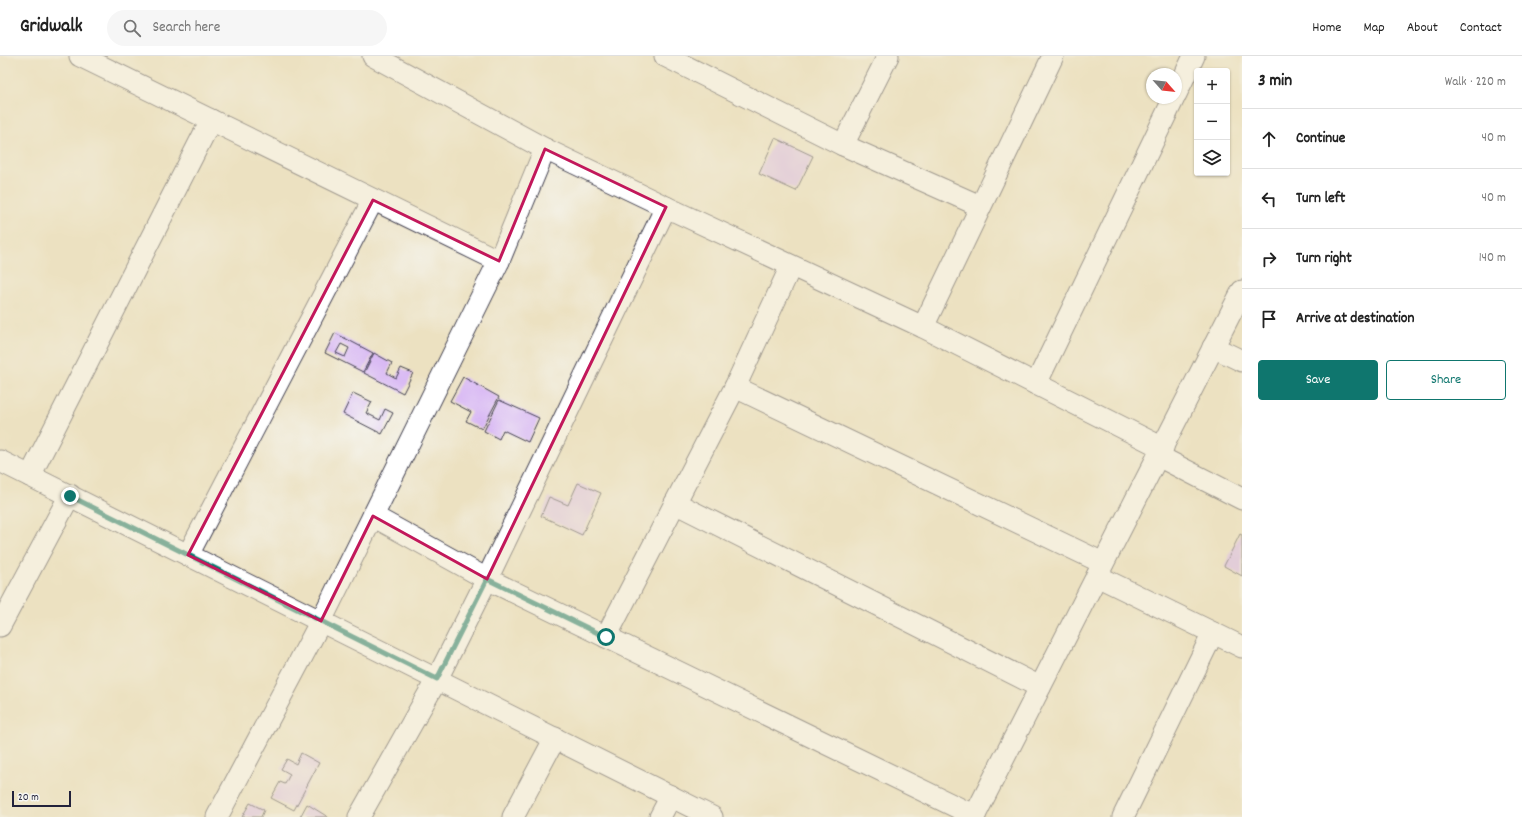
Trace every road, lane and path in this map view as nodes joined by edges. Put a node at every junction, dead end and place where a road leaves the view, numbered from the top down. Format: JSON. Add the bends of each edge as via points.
{"nodes":[{"id":1,"x":80,"y":56,"type":"edge"},
{"id":2,"x":665,"y":56,"type":"edge"},
{"id":3,"x":888,"y":56,"type":"edge"},
{"id":4,"x":1053,"y":56,"type":"edge"},
{"id":5,"x":1194,"y":56,"type":"edge"},
{"id":6,"x":382,"y":58,"type":"edge"},
{"id":7,"x":1182,"y":81,"type":"edge"},
{"id":8,"x":1171,"y":104,"type":"edge"},
{"id":9,"x":211,"y":120,"type":"junction"},
{"id":10,"x":843,"y":145,"type":"junction"},
{"id":11,"x":545,"y":149,"type":"junction"},
{"id":12,"x":373,"y":200,"type":"junction"},
{"id":13,"x":980,"y":206,"type":"junction"},
{"id":14,"x":666,"y":207,"type":"junction"},
{"id":15,"x":499,"y":261,"type":"junction"},
{"id":16,"x":791,"y":266,"type":"junction"},
{"id":17,"x":1242,"y":291,"type":"edge"},
{"id":18,"x":923,"y":327,"type":"junction"},
{"id":19,"x":1213,"y":347,"type":"junction"},
{"id":20,"x":1242,"y":361,"type":"edge"},
{"id":21,"x":1036,"y":384,"type":"junction"},
{"id":22,"x":735,"y":388,"type":"junction"},
{"id":23,"x":1161,"y":452,"type":"junction"},
{"id":24,"x":0,"y":460,"type":"edge"},
{"id":25,"x":30,"y":476,"type":"junction"},
{"id":26,"x":70,"y":496,"type":"junction"},
{"id":27,"x":1242,"y":499,"type":"edge"},
{"id":28,"x":675,"y":503,"type":"junction"},
{"id":29,"x":372,"y":516,"type":"junction"},
{"id":30,"x":188,"y":555,"type":"junction"},
{"id":31,"x":1100,"y":570,"type":"junction"},
{"id":32,"x":487,"y":579,"type":"junction"},
{"id":33,"x":321,"y":621,"type":"junction"},
{"id":34,"x":1,"y":622,"type":"edge"},
{"id":35,"x":1213,"y":633,"type":"junction"},
{"id":36,"x":606,"y":637,"type":"junction"},
{"id":37,"x":1242,"y":647,"type":"edge"},
{"id":38,"x":437,"y":679,"type":"junction"},
{"id":39,"x":1040,"y":687,"type":"junction"},
{"id":40,"x":555,"y":738,"type":"junction"},
{"id":41,"x":671,"y":796,"type":"junction"},
{"id":42,"x":217,"y":817,"type":"edge"},
{"id":43,"x":359,"y":817,"type":"edge"},
{"id":44,"x":513,"y":817,"type":"edge"},
{"id":45,"x":660,"y":817,"type":"edge"},
{"id":46,"x":712,"y":817,"type":"edge"},
{"id":47,"x":974,"y":817,"type":"edge"},
{"id":48,"x":1123,"y":817,"type":"edge"}],
"edges":[{"from":1,"to":9,"type":"street"},
{"from":2,"to":10,"type":"street"},
{"from":3,"to":10,"type":"street"},
{"from":4,"to":13,"type":"street"},
{"from":5,"to":7,"type":"street"},
{"from":6,"to":11,"type":"street"},
{"from":8,"to":21,"type":"street"},
{"from":9,"to":12,"type":"street"},
{"from":9,"to":25,"type":"street"},
{"from":10,"to":13,"type":"street"},
{"from":11,"to":14,"type":"street"},
{"from":11,"to":15,"type":"street"},
{"from":12,"to":15,"type":"street"},
{"from":12,"to":30,"type":"street"},
{"from":13,"to":18,"type":"street"},
{"from":14,"to":16,"type":"street"},
{"from":14,"to":32,"type":"street"},
{"from":15,"to":29,"type":"street"},
{"from":16,"to":18,"type":"street"},
{"from":16,"to":22,"type":"street"},
{"from":17,"to":19,"type":"street"},
{"from":18,"to":21,"type":"street"},
{"from":19,"to":20,"type":"street"},
{"from":19,"to":23,"type":"street"},
{"from":21,"to":23,"type":"street"},
{"from":22,"to":28,"type":"street"},
{"from":22,"to":31,"type":"street"},
{"from":23,"to":27,"type":"street"},
{"from":23,"to":31,"type":"street"},
{"from":24,"to":25,"type":"street"},
{"from":25,"to":26,"type":"street"},
{"from":26,"to":30,"type":"street"},
{"from":26,"to":34,"type":"street"},
{"from":28,"to":36,"type":"street"},
{"from":28,"to":39,"type":"street"},
{"from":29,"to":32,"type":"street"},
{"from":29,"to":33,"type":"street"},
{"from":30,"to":33,"type":"street"},
{"from":31,"to":35,"type":"street"},
{"from":31,"to":39,"type":"street"},
{"from":32,"to":36,"type":"street"},
{"from":32,"to":38,"type":"street"},
{"from":33,"to":38,"type":"street"},
{"from":33,"to":42,"type":"street"},
{"from":35,"to":37,"type":"street"},
{"from":35,"to":48,"type":"street"},
{"from":36,"to":47,"type":"street"},
{"from":38,"to":40,"type":"street"},
{"from":38,"to":43,"type":"street"},
{"from":39,"to":47,"type":"street"},
{"from":40,"to":41,"type":"street"},
{"from":40,"to":44,"type":"street"},
{"from":41,"to":45,"type":"street"},
{"from":41,"to":46,"type":"street"}]}
